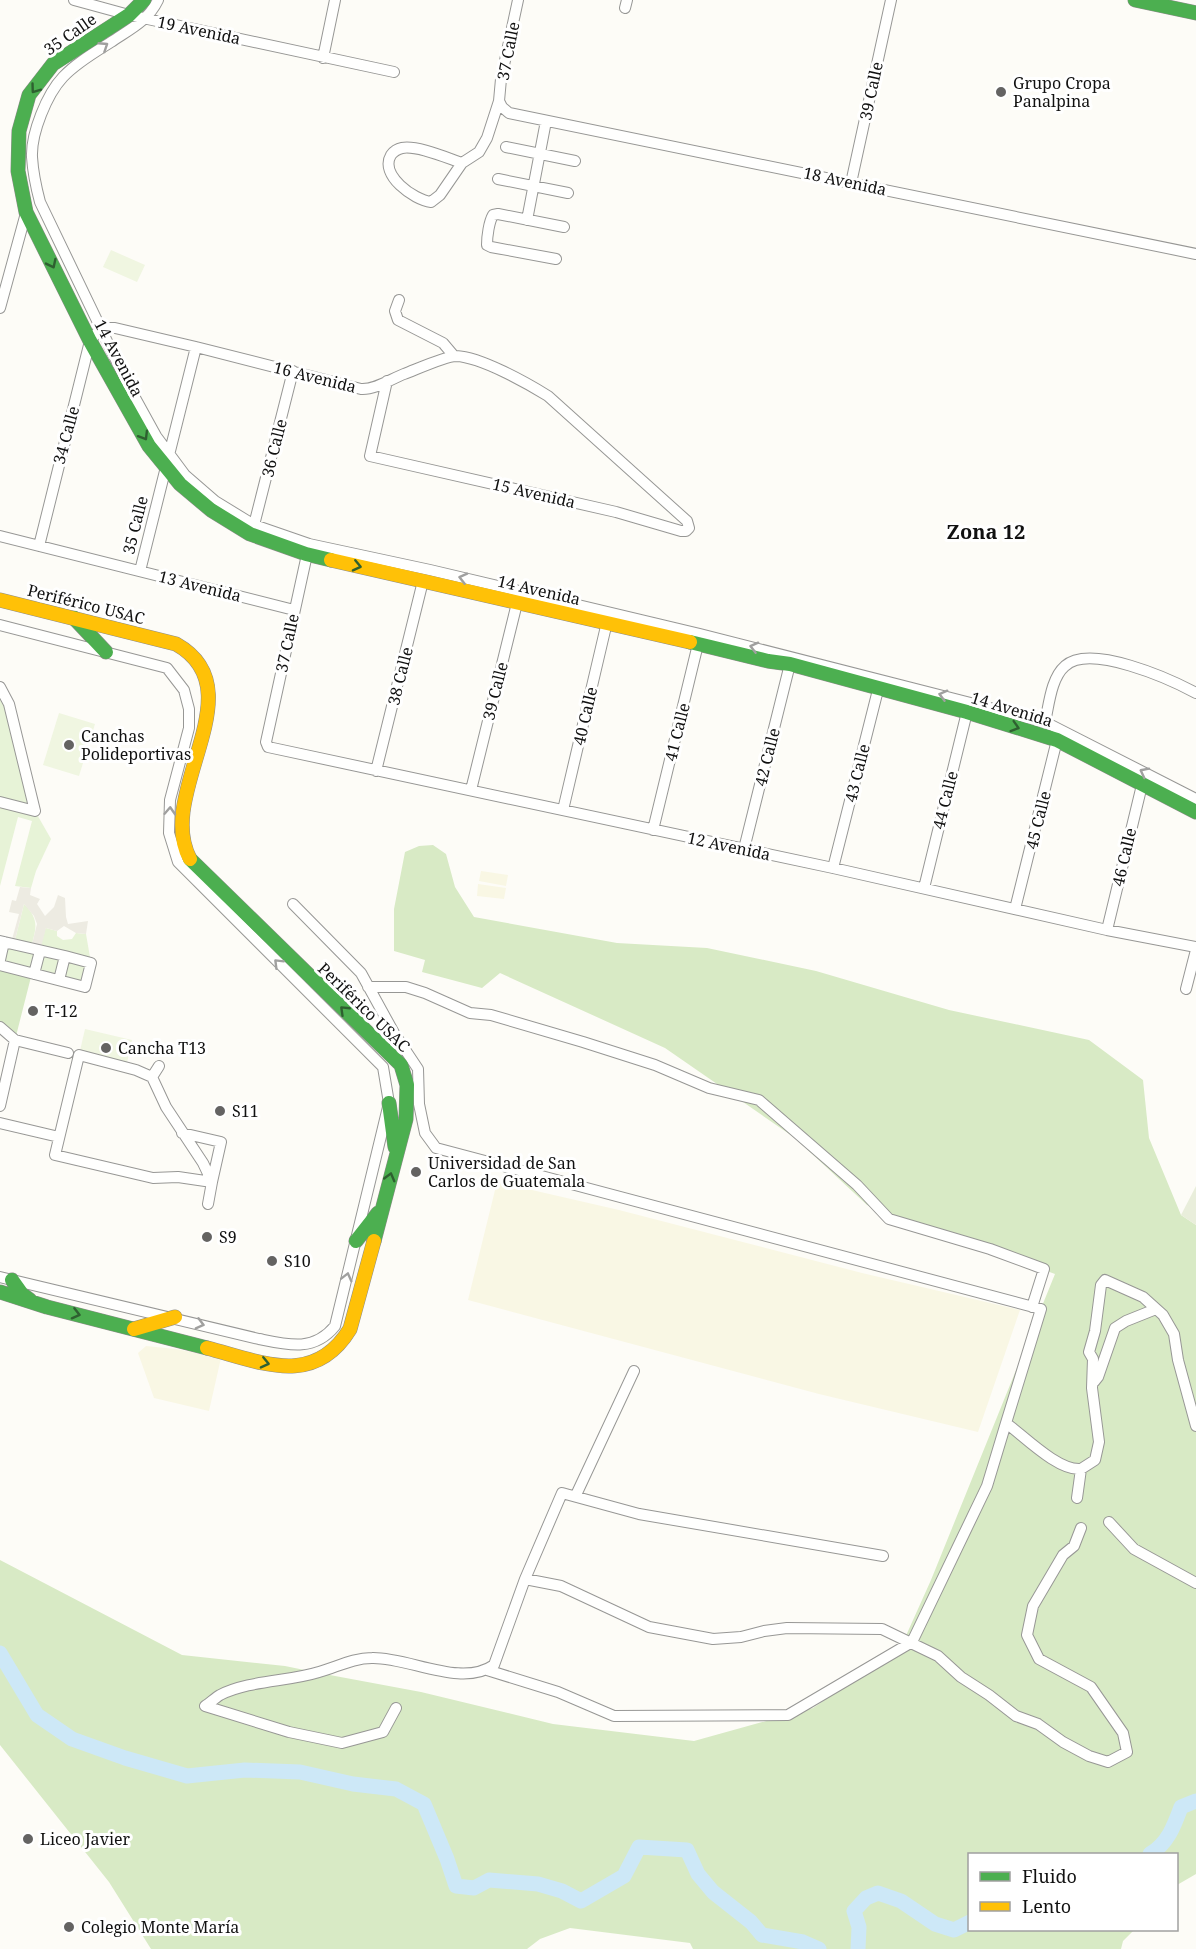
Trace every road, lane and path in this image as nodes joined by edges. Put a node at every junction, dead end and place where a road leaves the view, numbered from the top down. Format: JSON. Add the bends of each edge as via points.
{"nodes":[{"id":1,"x":74,"y":0,"type":"edge"},
{"id":2,"x":144,"y":0,"type":"edge"},
{"id":3,"x":158,"y":0,"type":"edge"},
{"id":4,"x":335,"y":0,"type":"edge"},
{"id":5,"x":518,"y":0,"type":"edge"},
{"id":6,"x":891,"y":0,"type":"edge"},
{"id":7,"x":1136,"y":0,"type":"edge"},
{"id":8,"x":1196,"y":13,"type":"edge"},
{"id":9,"x":129,"y":15,"type":"junction"},
{"id":10,"x":147,"y":18,"type":"junction"},
{"id":11,"x":323,"y":58,"type":"junction"},
{"id":12,"x":394,"y":72,"type":"dead end"},
{"id":13,"x":499,"y":101,"type":"junction"},
{"id":14,"x":546,"y":121,"type":"junction"},
{"id":15,"x":506,"y":147,"type":"dead end"},
{"id":16,"x":540,"y":154,"type":"junction"},
{"id":17,"x":575,"y":161,"type":"dead end"},
{"id":18,"x":462,"y":163,"type":"junction"},
{"id":19,"x":498,"y":179,"type":"dead end"},
{"id":20,"x":851,"y":183,"type":"junction"},
{"id":21,"x":534,"y":186,"type":"junction"},
{"id":22,"x":568,"y":193,"type":"dead end"},
{"id":23,"x":40,"y":202,"type":"joint"},
{"id":24,"x":26,"y":212,"type":"junction"},
{"id":25,"x":527,"y":220,"type":"junction"},
{"id":26,"x":564,"y":227,"type":"dead end"},
{"id":27,"x":1196,"y":254,"type":"edge"},
{"id":28,"x":556,"y":259,"type":"dead end"},
{"id":29,"x":399,"y":300,"type":"dead end"},
{"id":30,"x":0,"y":308,"type":"edge"},
{"id":31,"x":101,"y":328,"type":"junction"},
{"id":32,"x":90,"y":341,"type":"junction"},
{"id":33,"x":196,"y":347,"type":"junction"},
{"id":34,"x":454,"y":356,"type":"junction"},
{"id":35,"x":293,"y":371,"type":"junction"},
{"id":36,"x":387,"y":381,"type":"junction"},
{"id":37,"x":168,"y":453,"type":"junction"},
{"id":38,"x":165,"y":467,"type":"junction"},
{"id":39,"x":254,"y":525,"type":"junction"},
{"id":40,"x":0,"y":536,"type":"edge"},
{"id":41,"x":39,"y":546,"type":"junction"},
{"id":42,"x":308,"y":549,"type":"junction"},
{"id":43,"x":140,"y":571,"type":"junction"},
{"id":44,"x":423,"y":581,"type":"junction"},
{"id":45,"x":518,"y":597,"type":"junction"},
{"id":46,"x":0,"y":600,"type":"edge"},
{"id":47,"x":294,"y":610,"type":"junction"},
{"id":48,"x":74,"y":618,"type":"junction"},
{"id":49,"x":607,"y":622,"type":"junction"},
{"id":50,"x":0,"y":625,"type":"edge"},
{"id":51,"x":699,"y":639,"type":"junction"},
{"id":52,"x":106,"y":651,"type":"junction"},
{"id":53,"x":790,"y":664,"type":"junction"},
{"id":54,"x":880,"y":684,"type":"junction"},
{"id":55,"x":0,"y":687,"type":"edge"},
{"id":56,"x":1196,"y":693,"type":"edge"},
{"id":57,"x":967,"y":712,"type":"junction"},
{"id":58,"x":1045,"y":722,"type":"junction"},
{"id":59,"x":1059,"y":735,"type":"junction"},
{"id":60,"x":266,"y":742,"type":"joint"},
{"id":61,"x":376,"y":771,"type":"junction"},
{"id":62,"x":1142,"y":785,"type":"junction"},
{"id":63,"x":471,"y":790,"type":"junction"},
{"id":64,"x":1196,"y":799,"type":"edge"},
{"id":65,"x":0,"y":802,"type":"edge"},
{"id":66,"x":563,"y":810,"type":"junction"},
{"id":67,"x":1196,"y":812,"type":"edge"},
{"id":68,"x":653,"y":830,"type":"junction"},
{"id":69,"x":744,"y":849,"type":"junction"},
{"id":70,"x":833,"y":868,"type":"junction"},
{"id":71,"x":924,"y":888,"type":"junction"},
{"id":72,"x":293,"y":904,"type":"dead end"},
{"id":73,"x":1015,"y":909,"type":"junction"},
{"id":74,"x":1107,"y":930,"type":"junction"},
{"id":75,"x":2,"y":941,"type":"edge"},
{"id":76,"x":1196,"y":948,"type":"edge"},
{"id":77,"x":40,"y":951,"type":"junction"},
{"id":78,"x":65,"y":956,"type":"junction"},
{"id":79,"x":0,"y":960,"type":"edge"},
{"id":80,"x":0,"y":965,"type":"edge"},
{"id":81,"x":34,"y":974,"type":"junction"},
{"id":82,"x":59,"y":980,"type":"junction"},
{"id":83,"x":368,"y":987,"type":"junction"},
{"id":84,"x":1186,"y":989,"type":"dead end"},
{"id":85,"x":0,"y":1027,"type":"edge"},
{"id":86,"x":15,"y":1040,"type":"junction"},
{"id":87,"x":68,"y":1053,"type":"dead end"},
{"id":88,"x":159,"y":1066,"type":"dead end"},
{"id":89,"x":152,"y":1077,"type":"junction"},
{"id":90,"x":389,"y":1103,"type":"junction"},
{"id":91,"x":0,"y":1106,"type":"edge"},
{"id":92,"x":0,"y":1116,"type":"edge"},
{"id":93,"x":0,"y":1123,"type":"edge"},
{"id":94,"x":28,"y":1123,"type":"dead end"},
{"id":95,"x":182,"y":1133,"type":"junction"},
{"id":96,"x":59,"y":1137,"type":"junction"},
{"id":97,"x":396,"y":1156,"type":"junction"},
{"id":98,"x":212,"y":1182,"type":"junction"},
{"id":99,"x":208,"y":1204,"type":"dead end"},
{"id":100,"x":382,"y":1208,"type":"junction"},
{"id":101,"x":356,"y":1241,"type":"junction"},
{"id":102,"x":6,"y":1278,"type":"edge"},
{"id":103,"x":0,"y":1292,"type":"edge"},
{"id":104,"x":36,"y":1304,"type":"junction"},
{"id":105,"x":1032,"y":1306,"type":"junction"},
{"id":106,"x":1156,"y":1309,"type":"junction"},
{"id":107,"x":175,"y":1317,"type":"junction"},
{"id":108,"x":134,"y":1329,"type":"junction"},
{"id":109,"x":633,"y":1371,"type":"dead end"},
{"id":110,"x":1092,"y":1384,"type":"junction"},
{"id":111,"x":1006,"y":1423,"type":"junction"},
{"id":112,"x":1196,"y":1425,"type":"edge"},
{"id":113,"x":1081,"y":1469,"type":"junction"},
{"id":114,"x":576,"y":1495,"type":"junction"},
{"id":115,"x":1077,"y":1498,"type":"dead end"},
{"id":116,"x":1109,"y":1522,"type":"dead end"},
{"id":117,"x":1081,"y":1528,"type":"dead end"},
{"id":118,"x":883,"y":1556,"type":"dead end"},
{"id":119,"x":525,"y":1579,"type":"junction"},
{"id":120,"x":1196,"y":1582,"type":"edge"},
{"id":121,"x":912,"y":1642,"type":"junction"},
{"id":122,"x":487,"y":1670,"type":"junction"},
{"id":123,"x":396,"y":1708,"type":"dead end"}],
"edges":[{"from":1,"to":9,"type":"street","name":"19 Avenida"},
{"from":2,"to":9,"type":"street","name":"35 Calle"},
{"from":3,"to":10,"type":"street","name":"35 Calle"},
{"from":4,"to":11,"type":"street"},
{"from":5,"to":13,"type":"street","name":"37 Calle"},
{"from":6,"to":20,"type":"street","name":"39 Calle"},
{"from":7,"to":8,"type":"street"},
{"from":9,"to":10,"type":"street","name":"19 Avenida"},
{"from":9,"to":24,"type":"street","name":"35 Calle","one_way":true,"via":[[53,64],[29,95],[19,130],[18,171]]},
{"from":10,"to":11,"type":"street","name":"19 Avenida"},
{"from":23,"to":10,"type":"street","name":"35 Calle","one_way":true,"via":[[32,154],[49,96],[63,76]]},
{"from":11,"to":12,"type":"street","name":"19 Avenida"},
{"from":13,"to":14,"type":"street","name":"18 Avenida","via":[[509,113]]},
{"from":13,"to":18,"type":"street","name":"37 Calle","via":[[479,152]]},
{"from":14,"to":16,"type":"street"},
{"from":14,"to":20,"type":"street","name":"18 Avenida"},
{"from":15,"to":16,"type":"street"},
{"from":16,"to":17,"type":"street"},
{"from":16,"to":21,"type":"street"},
{"from":18,"to":18,"type":"street","name":"37 Calle","via":[[431,202],[421,201],[390,176],[388,167],[394,151],[410,147]]},
{"from":19,"to":21,"type":"street"},
{"from":20,"to":27,"type":"street","name":"18 Avenida"},
{"from":21,"to":22,"type":"street"},
{"from":21,"to":25,"type":"street"},
{"from":23,"to":31,"type":"street","name":"14 Avenida"},
{"from":24,"to":30,"type":"street"},
{"from":24,"to":32,"type":"street","name":"14 Avenida","one_way":true},
{"from":25,"to":26,"type":"street"},
{"from":25,"to":28,"type":"street","via":[[494,215],[487,245]]},
{"from":29,"to":34,"type":"street","via":[[395,311],[398,321],[443,343]]},
{"from":31,"to":32,"type":"street","name":"34 Calle"},
{"from":31,"to":33,"type":"street","name":"16 Avenida"},
{"from":31,"to":37,"type":"street","name":"14 Avenida","via":[[129,387]]},
{"from":32,"to":38,"type":"street","name":"14 Avenida","one_way":true},
{"from":32,"to":41,"type":"street","name":"34 Calle"},
{"from":33,"to":35,"type":"street","name":"16 Avenida"},
{"from":33,"to":37,"type":"street","name":"35 Calle"},
{"from":34,"to":36,"type":"street","name":"16 Avenida"},
{"from":34,"to":36,"type":"street","name":"15 Avenida","via":[[506,374],[548,396],[687,521],[686,531],[370,456]]},
{"from":35,"to":36,"type":"street","name":"16 Avenida","via":[[366,390]]},
{"from":35,"to":39,"type":"street","name":"36 Calle"},
{"from":37,"to":38,"type":"street","name":"35 Calle"},
{"from":37,"to":39,"type":"street","name":"14 Avenida","via":[[185,475],[215,501]]},
{"from":38,"to":42,"type":"street","name":"14 Avenida","via":[[211,510],[250,534]]},
{"from":38,"to":43,"type":"street","name":"35 Calle"},
{"from":39,"to":42,"type":"street","name":"14 Avenida"},
{"from":40,"to":41,"type":"street","name":"13 Avenida"},
{"from":41,"to":43,"type":"street","name":"13 Avenida"},
{"from":42,"to":44,"type":"street","name":"14 Avenida","one_way":true},
{"from":45,"to":42,"type":"street","name":"14 Avenida","one_way":true},
{"from":42,"to":47,"type":"street","name":"37 Calle"},
{"from":43,"to":47,"type":"street","name":"13 Avenida"},
{"from":44,"to":45,"type":"street","name":"14 Avenida"},
{"from":44,"to":61,"type":"street","name":"38 Calle"},
{"from":45,"to":49,"type":"street","name":"14 Avenida"},
{"from":45,"to":51,"type":"street","name":"14 Avenida"},
{"from":45,"to":63,"type":"street","name":"39 Calle"},
{"from":46,"to":48,"type":"street","name":"Periférico USAC"},
{"from":47,"to":60,"type":"street","name":"37 Calle"},
{"from":48,"to":52,"type":"street"},
{"from":97,"to":48,"type":"street","name":"Periférico USAC","one_way":true,"via":[[409,1091],[401,1065],[188,857],[182,832],[183,812],[210,692],[201,663],[176,644]]},
{"from":49,"to":51,"type":"street","name":"14 Avenida"},
{"from":49,"to":66,"type":"street","name":"40 Calle"},
{"from":50,"to":52,"type":"street","name":"Periférico USAC"},
{"from":51,"to":53,"type":"street","name":"14 Avenida","via":[[768,662]]},
{"from":54,"to":51,"type":"street","name":"14 Avenida","one_way":true},
{"from":51,"to":68,"type":"street","name":"41 Calle"},
{"from":90,"to":52,"type":"street","name":"Periférico USAC","one_way":true,"via":[[383,1067],[178,862],[169,833],[170,800],[189,728],[184,690],[167,668]]},
{"from":53,"to":54,"type":"street","name":"14 Avenida"},
{"from":53,"to":69,"type":"street","name":"42 Calle"},
{"from":54,"to":57,"type":"street","name":"14 Avenida"},
{"from":58,"to":54,"type":"street","name":"14 Avenida","one_way":true},
{"from":54,"to":70,"type":"street","name":"43 Calle"},
{"from":55,"to":65,"type":"street","via":[[9,704],[35,811]]},
{"from":56,"to":58,"type":"street","via":[[1133,667],[1085,658],[1070,662],[1060,672]]},
{"from":57,"to":59,"type":"street","name":"14 Avenida","one_way":true},
{"from":57,"to":71,"type":"street","name":"44 Calle"},
{"from":58,"to":59,"type":"street","name":"14 Avenida"},
{"from":59,"to":62,"type":"street","name":"14 Avenida"},
{"from":64,"to":59,"type":"street","name":"14 Avenida","one_way":true},
{"from":59,"to":73,"type":"street","name":"45 Calle"},
{"from":60,"to":61,"type":"street","name":"12 Avenida","via":[[272,749]]},
{"from":61,"to":63,"type":"street","name":"12 Avenida"},
{"from":62,"to":67,"type":"street","name":"14 Avenida"},
{"from":62,"to":74,"type":"street","name":"46 Calle"},
{"from":63,"to":66,"type":"street","name":"12 Avenida"},
{"from":66,"to":68,"type":"street","name":"12 Avenida"},
{"from":68,"to":69,"type":"street","name":"12 Avenida"},
{"from":69,"to":70,"type":"street","name":"12 Avenida"},
{"from":70,"to":71,"type":"street","name":"12 Avenida"},
{"from":71,"to":73,"type":"street","name":"12 Avenida"},
{"from":72,"to":83,"type":"street","via":[[361,973]]},
{"from":73,"to":74,"type":"street","name":"12 Avenida"},
{"from":74,"to":76,"type":"street","name":"12 Avenida"},
{"from":75,"to":77,"type":"street"},
{"from":75,"to":79,"type":"street"},
{"from":76,"to":84,"type":"street"},
{"from":77,"to":78,"type":"street"},
{"from":77,"to":81,"type":"street"},
{"from":78,"to":82,"type":"street"},
{"from":78,"to":82,"type":"street","via":[[91,963],[85,987]]},
{"from":80,"to":81,"type":"street"},
{"from":81,"to":82,"type":"street"},
{"from":83,"to":105,"type":"street","via":[[406,987],[470,1013],[583,1042],[655,1065],[709,1088],[759,1100],[857,1185],[889,1219],[1044,1269]]},
{"from":83,"to":105,"type":"street","via":[[418,1069],[425,1133],[436,1148]]},
{"from":85,"to":86,"type":"street"},
{"from":86,"to":87,"type":"street"},
{"from":86,"to":91,"type":"street"},
{"from":88,"to":89,"type":"street"},
{"from":89,"to":95,"type":"street"},
{"from":89,"to":96,"type":"street","via":[[126,1066],[79,1055]]},
{"from":90,"to":97,"type":"street"},
{"from":90,"to":101,"type":"street","name":"Periférico USAC"},
{"from":92,"to":94,"type":"street"},
{"from":93,"to":96,"type":"street"},
{"from":95,"to":98,"type":"street"},
{"from":95,"to":98,"type":"street","via":[[221,1142]]},
{"from":96,"to":98,"type":"street","via":[[55,1155],[153,1178],[178,1176]]},
{"from":100,"to":97,"type":"street","name":"Periférico USAC","one_way":true},
{"from":98,"to":99,"type":"street"},
{"from":100,"to":101,"type":"street"},
{"from":108,"to":100,"type":"street","name":"Periférico USAC","one_way":true,"via":[[273,1365],[314,1363],[335,1350],[350,1329]]},
{"from":107,"to":101,"type":"street","name":"Periférico USAC","one_way":true,"via":[[286,1345],[313,1343],[335,1326]]},
{"from":102,"to":104,"type":"street"},
{"from":102,"to":107,"type":"street","name":"Periférico USAC"},
{"from":103,"to":104,"type":"street","name":"Periférico USAC"},
{"from":104,"to":108,"type":"street","name":"Periférico USAC","one_way":true},
{"from":105,"to":111,"type":"street","via":[[1041,1309]]},
{"from":106,"to":110,"type":"street","via":[[1114,1328],[1098,1377]]},
{"from":106,"to":110,"type":"street","via":[[1143,1296],[1105,1280],[1089,1352],[1093,1359]]},
{"from":106,"to":112,"type":"street","via":[[1174,1334]]},
{"from":107,"to":108,"type":"street"},
{"from":109,"to":114,"type":"street"},
{"from":110,"to":113,"type":"street","via":[[1099,1442],[1095,1460]]},
{"from":111,"to":113,"type":"street","via":[[1056,1463],[1072,1470]]},
{"from":111,"to":121,"type":"street","via":[[987,1486]]},
{"from":113,"to":115,"type":"street"},
{"from":114,"to":118,"type":"street","via":[[639,1514]]},
{"from":114,"to":119,"type":"street","via":[[562,1492]]},
{"from":116,"to":120,"type":"street","via":[[1134,1549]]},
{"from":117,"to":121,"type":"street","via":[[1074,1546],[1063,1555],[1033,1606],[1027,1635],[1039,1659],[1091,1687],[1123,1732],[1127,1752],[1108,1762],[1089,1756],[1038,1724],[1016,1716],[960,1677],[938,1656]]},
{"from":119,"to":121,"type":"street","via":[[561,1586],[649,1627],[713,1639],[787,1628],[882,1629]]},
{"from":119,"to":122,"type":"street","via":[[494,1665]]},
{"from":121,"to":122,"type":"street","via":[[789,1715],[614,1716],[558,1692]]},
{"from":122,"to":123,"type":"street","via":[[466,1674],[373,1658],[242,1688],[220,1695],[205,1706],[289,1732],[342,1743],[383,1732]]}]}
